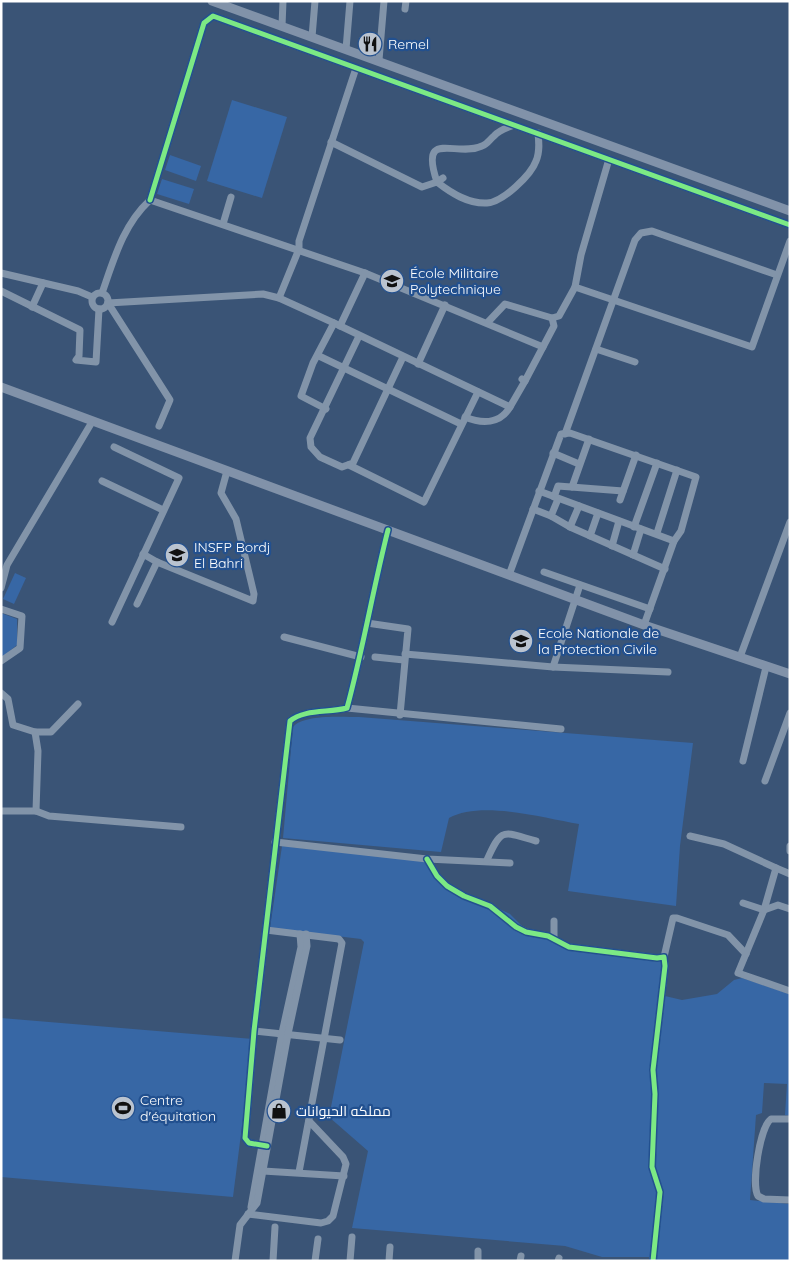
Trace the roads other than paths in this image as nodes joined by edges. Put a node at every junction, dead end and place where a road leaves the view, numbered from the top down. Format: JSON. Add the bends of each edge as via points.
{"nodes":[{"id":1,"x":212,"y":1,"type":"edge"},
{"id":2,"x":283,"y":1,"type":"edge"},
{"id":3,"x":315,"y":1,"type":"edge"},
{"id":4,"x":350,"y":1,"type":"edge"},
{"id":5,"x":384,"y":1,"type":"edge"},
{"id":6,"x":222,"y":3,"type":"edge"},
{"id":7,"x":282,"y":26,"type":"junction"},
{"id":8,"x":312,"y":37,"type":"junction"},
{"id":9,"x":346,"y":49,"type":"junction"},
{"id":10,"x":379,"y":60,"type":"junction"},
{"id":11,"x":356,"y":68,"type":"junction"},
{"id":12,"x":514,"y":125,"type":"junction"},
{"id":13,"x":538,"y":133,"type":"junction"},
{"id":14,"x":331,"y":142,"type":"junction"},
{"id":15,"x":609,"y":159,"type":"junction"},
{"id":16,"x":440,"y":180,"type":"junction"},
{"id":17,"x":231,"y":197,"type":"dead end"},
{"id":18,"x":150,"y":200,"type":"junction"},
{"id":19,"x":790,"y":211,"type":"edge"},
{"id":20,"x":223,"y":224,"type":"junction"},
{"id":21,"x":790,"y":225,"type":"edge"},
{"id":22,"x":790,"y":241,"type":"edge"},
{"id":23,"x":299,"y":249,"type":"junction"},
{"id":24,"x":1,"y":273,"type":"edge"},
{"id":25,"x":365,"y":273,"type":"junction"},
{"id":26,"x":778,"y":275,"type":"junction"},
{"id":27,"x":43,"y":283,"type":"junction"},
{"id":28,"x":575,"y":287,"type":"junction"},
{"id":29,"x":1,"y":291,"type":"edge"},
{"id":30,"x":102,"y":293,"type":"junction"},
{"id":31,"x":92,"y":297,"type":"junction"},
{"id":32,"x":279,"y":298,"type":"junction"},
{"id":33,"x":614,"y":301,"type":"junction"},
{"id":34,"x":108,"y":303,"type":"junction"},
{"id":35,"x":445,"y":305,"type":"junction"},
{"id":36,"x":32,"y":307,"type":"junction"},
{"id":37,"x":99,"y":309,"type":"junction"},
{"id":38,"x":552,"y":318,"type":"junction"},
{"id":39,"x":488,"y":322,"type":"junction"},
{"id":40,"x":337,"y":325,"type":"junction"},
{"id":41,"x":359,"y":336,"type":"junction"},
{"id":42,"x":543,"y":347,"type":"junction"},
{"id":43,"x":596,"y":349,"type":"junction"},
{"id":44,"x":319,"y":356,"type":"junction"},
{"id":45,"x":403,"y":358,"type":"junction"},
{"id":46,"x":635,"y":362,"type":"dead end"},
{"id":47,"x":418,"y":364,"type":"junction"},
{"id":48,"x":344,"y":369,"type":"junction"},
{"id":49,"x":1,"y":388,"type":"edge"},
{"id":50,"x":387,"y":390,"type":"junction"},
{"id":51,"x":478,"y":392,"type":"junction"},
{"id":52,"x":510,"y":407,"type":"junction"},
{"id":53,"x":326,"y":409,"type":"junction"},
{"id":54,"x":465,"y":417,"type":"junction"},
{"id":55,"x":92,"y":422,"type":"junction"},
{"id":56,"x":461,"y":424,"type":"junction"},
{"id":57,"x":159,"y":426,"type":"dead end"},
{"id":58,"x":565,"y":434,"type":"junction"},
{"id":59,"x":589,"y":439,"type":"junction"},
{"id":60,"x":114,"y":447,"type":"dead end"},
{"id":61,"x":553,"y":453,"type":"junction"},
{"id":62,"x":636,"y":455,"type":"junction"},
{"id":63,"x":658,"y":463,"type":"junction"},
{"id":64,"x":579,"y":464,"type":"junction"},
{"id":65,"x":349,"y":465,"type":"junction"},
{"id":66,"x":677,"y":470,"type":"junction"},
{"id":67,"x":226,"y":471,"type":"junction"},
{"id":68,"x":102,"y":481,"type":"dead end"},
{"id":69,"x":572,"y":486,"type":"junction"},
{"id":70,"x":539,"y":491,"type":"junction"},
{"id":71,"x":623,"y":491,"type":"junction"},
{"id":72,"x":556,"y":498,"type":"junction"},
{"id":73,"x":620,"y":500,"type":"dead end"},
{"id":74,"x":579,"y":506,"type":"junction"},
{"id":75,"x":533,"y":509,"type":"junction"},
{"id":76,"x":163,"y":510,"type":"junction"},
{"id":77,"x":598,"y":513,"type":"junction"},
{"id":78,"x":551,"y":516,"type":"junction"},
{"id":79,"x":620,"y":521,"type":"junction"},
{"id":80,"x":790,"y":522,"type":"edge"},
{"id":81,"x":570,"y":527,"type":"junction"},
{"id":82,"x":638,"y":528,"type":"junction"},
{"id":83,"x":388,"y":530,"type":"junction"},
{"id":84,"x":657,"y":533,"type":"junction"},
{"id":85,"x":590,"y":536,"type":"junction"},
{"id":86,"x":674,"y":541,"type":"junction"},
{"id":87,"x":612,"y":546,"type":"junction"},
{"id":88,"x":143,"y":554,"type":"junction"},
{"id":89,"x":633,"y":555,"type":"junction"},
{"id":90,"x":157,"y":562,"type":"junction"},
{"id":91,"x":665,"y":569,"type":"junction"},
{"id":92,"x":544,"y":572,"type":"dead end"},
{"id":93,"x":509,"y":575,"type":"junction"},
{"id":94,"x":580,"y":585,"type":"junction"},
{"id":95,"x":1,"y":588,"type":"edge"},
{"id":96,"x":575,"y":600,"type":"junction"},
{"id":97,"x":137,"y":604,"type":"dead end"},
{"id":98,"x":1,"y":609,"type":"edge"},
{"id":99,"x":650,"y":609,"type":"junction"},
{"id":100,"x":112,"y":622,"type":"dead end"},
{"id":101,"x":366,"y":623,"type":"junction"},
{"id":102,"x":644,"y":625,"type":"junction"},
{"id":103,"x":284,"y":637,"type":"dead end"},
{"id":104,"x":361,"y":657,"type":"junction"},
{"id":105,"x":375,"y":657,"type":"dead end"},
{"id":106,"x":405,"y":657,"type":"junction"},
{"id":107,"x":740,"y":657,"type":"junction"},
{"id":108,"x":1,"y":661,"type":"edge"},
{"id":109,"x":553,"y":667,"type":"junction"},
{"id":110,"x":766,"y":667,"type":"junction"},
{"id":111,"x":668,"y":672,"type":"dead end"},
{"id":112,"x":790,"y":674,"type":"edge"},
{"id":113,"x":1,"y":693,"type":"edge"},
{"id":114,"x":78,"y":704,"type":"dead end"},
{"id":115,"x":347,"y":708,"type":"junction"},
{"id":116,"x":790,"y":713,"type":"edge"},
{"id":117,"x":400,"y":714,"type":"junction"},
{"id":118,"x":560,"y":730,"type":"dead end"},
{"id":119,"x":34,"y":732,"type":"junction"},
{"id":120,"x":743,"y":761,"type":"dead end"},
{"id":121,"x":765,"y":781,"type":"dead end"},
{"id":122,"x":1,"y":811,"type":"edge"},
{"id":123,"x":36,"y":811,"type":"junction"},
{"id":124,"x":180,"y":827,"type":"dead end"},
{"id":125,"x":690,"y":836,"type":"dead end"},
{"id":126,"x":536,"y":841,"type":"dead end"},
{"id":127,"x":275,"y":842,"type":"junction"},
{"id":128,"x":790,"y":846,"type":"edge"},
{"id":129,"x":790,"y":851,"type":"edge"},
{"id":130,"x":427,"y":859,"type":"junction"},
{"id":131,"x":487,"y":860,"type":"junction"},
{"id":132,"x":510,"y":863,"type":"dead end"},
{"id":133,"x":776,"y":868,"type":"junction"},
{"id":134,"x":790,"y":874,"type":"edge"},
{"id":135,"x":743,"y":903,"type":"dead end"},
{"id":136,"x":764,"y":910,"type":"junction"},
{"id":137,"x":790,"y":910,"type":"edge"},
{"id":138,"x":554,"y":921,"type":"dead end"},
{"id":139,"x":266,"y":930,"type":"junction"},
{"id":140,"x":303,"y":934,"type":"junction"},
{"id":141,"x":554,"y":939,"type":"junction"},
{"id":142,"x":746,"y":954,"type":"junction"},
{"id":143,"x":664,"y":957,"type":"junction"},
{"id":144,"x":790,"y":991,"type":"edge"},
{"id":145,"x":254,"y":1030,"type":"junction"},
{"id":146,"x":285,"y":1033,"type":"junction"},
{"id":147,"x":324,"y":1038,"type":"junction"},
{"id":148,"x":340,"y":1040,"type":"dead end"},
{"id":149,"x":790,"y":1119,"type":"edge"},
{"id":150,"x":309,"y":1121,"type":"junction"},
{"id":151,"x":264,"y":1145,"type":"junction"},
{"id":152,"x":263,"y":1171,"type":"junction"},
{"id":153,"x":299,"y":1172,"type":"junction"},
{"id":154,"x":344,"y":1176,"type":"junction"},
{"id":155,"x":790,"y":1200,"type":"edge"},
{"id":156,"x":248,"y":1214,"type":"junction"},
{"id":157,"x":275,"y":1227,"type":"dead end"},
{"id":158,"x":352,"y":1236,"type":"dead end"},
{"id":159,"x":318,"y":1239,"type":"dead end"},
{"id":160,"x":390,"y":1247,"type":"dead end"},
{"id":161,"x":478,"y":1251,"type":"dead end"},
{"id":162,"x":234,"y":1261,"type":"edge"},
{"id":163,"x":273,"y":1261,"type":"edge"},
{"id":164,"x":315,"y":1261,"type":"edge"},
{"id":165,"x":350,"y":1261,"type":"edge"},
{"id":166,"x":389,"y":1261,"type":"edge"},
{"id":167,"x":478,"y":1261,"type":"edge"},
{"id":168,"x":653,"y":1261,"type":"edge"}],
"edges":[{"from":1,"to":6,"type":"main road"},
{"from":2,"to":7,"type":"street"},
{"from":3,"to":8,"type":"street"},
{"from":4,"to":9,"type":"street"},
{"from":5,"to":10,"type":"street"},
{"from":6,"to":7,"type":"main road"},
{"from":7,"to":8,"type":"main road"},
{"from":8,"to":9,"type":"main road"},
{"from":9,"to":10,"type":"main road"},
{"from":10,"to":19,"type":"main road"},
{"from":11,"to":12,"type":"street"},
{"from":11,"to":14,"type":"street"},
{"from":11,"to":18,"type":"street","via":[[213,16],[204,23]]},
{"from":12,"to":13,"type":"street"},
{"from":12,"to":16,"type":"street","via":[[473,149],[440,148],[434,151],[431,158]]},
{"from":13,"to":15,"type":"street"},
{"from":13,"to":16,"type":"street","via":[[536,161],[512,190],[498,200],[488,203],[461,198]]},
{"from":14,"to":16,"type":"street","via":[[422,186]]},
{"from":14,"to":23,"type":"street"},
{"from":15,"to":21,"type":"street"},
{"from":15,"to":28,"type":"street","via":[[580,255]]},
{"from":17,"to":20,"type":"street"},
{"from":18,"to":20,"type":"street"},
{"from":18,"to":30,"type":"street","via":[[126,229]]},
{"from":20,"to":23,"type":"street"},
{"from":22,"to":26,"type":"street"},
{"from":23,"to":25,"type":"street"},
{"from":23,"to":32,"type":"street"},
{"from":24,"to":27,"type":"street"},
{"from":25,"to":35,"type":"street"},
{"from":25,"to":40,"type":"street"},
{"from":26,"to":33,"type":"street","via":[[646,231],[635,240]]},
{"from":26,"to":33,"type":"street","via":[[752,347]]},
{"from":27,"to":31,"type":"street"},
{"from":27,"to":36,"type":"street"},
{"from":28,"to":33,"type":"street"},
{"from":28,"to":38,"type":"street","via":[[559,316]]},
{"from":29,"to":36,"type":"street"},
{"from":30,"to":31,"type":"street"},
{"from":30,"to":34,"type":"street","via":[[107,296]]},
{"from":31,"to":37,"type":"street","via":[[93,305]]},
{"from":32,"to":34,"type":"street","via":[[263,294]]},
{"from":32,"to":40,"type":"street"},
{"from":33,"to":43,"type":"street"},
{"from":34,"to":37,"type":"street"},
{"from":34,"to":57,"type":"street","via":[[170,400]]},
{"from":35,"to":39,"type":"street"},
{"from":35,"to":47,"type":"street"},
{"from":36,"to":37,"type":"street","via":[[80,330],[76,360],[96,362]]},
{"from":38,"to":39,"type":"street","via":[[505,304]]},
{"from":38,"to":42,"type":"street","via":[[554,326]]},
{"from":39,"to":42,"type":"street"},
{"from":40,"to":41,"type":"street"},
{"from":40,"to":44,"type":"street"},
{"from":41,"to":45,"type":"street"},
{"from":41,"to":48,"type":"street"},
{"from":42,"to":52,"type":"street"},
{"from":43,"to":46,"type":"street"},
{"from":43,"to":58,"type":"street"},
{"from":44,"to":48,"type":"street"},
{"from":44,"to":53,"type":"street","via":[[300,396]]},
{"from":45,"to":47,"type":"street"},
{"from":45,"to":50,"type":"street"},
{"from":47,"to":51,"type":"street"},
{"from":48,"to":50,"type":"street"},
{"from":48,"to":53,"type":"street"},
{"from":49,"to":55,"type":"main road"},
{"from":50,"to":56,"type":"street"},
{"from":50,"to":65,"type":"street","via":[[355,459]]},
{"from":51,"to":52,"type":"street"},
{"from":51,"to":54,"type":"street"},
{"from":52,"to":54,"type":"street","via":[[504,417],[492,421],[478,422]]},
{"from":53,"to":65,"type":"street","via":[[310,438],[311,447],[320,457],[339,466]]},
{"from":54,"to":56,"type":"street"},
{"from":55,"to":67,"type":"main road"},
{"from":55,"to":95,"type":"street","via":[[7,565]]},
{"from":56,"to":65,"type":"street","via":[[424,502]]},
{"from":58,"to":59,"type":"street"},
{"from":58,"to":61,"type":"street","via":[[561,434]]},
{"from":59,"to":62,"type":"street"},
{"from":59,"to":64,"type":"street"},
{"from":60,"to":76,"type":"street","via":[[179,478]]},
{"from":61,"to":64,"type":"street"},
{"from":61,"to":70,"type":"street"},
{"from":62,"to":63,"type":"street"},
{"from":62,"to":71,"type":"street"},
{"from":63,"to":66,"type":"street"},
{"from":63,"to":82,"type":"street"},
{"from":64,"to":69,"type":"street"},
{"from":66,"to":84,"type":"street"},
{"from":66,"to":86,"type":"street","via":[[696,477],[681,531]]},
{"from":67,"to":83,"type":"main road"},
{"from":67,"to":90,"type":"street","via":[[221,493],[236,519],[253,601]]},
{"from":68,"to":76,"type":"street"},
{"from":69,"to":71,"type":"street"},
{"from":69,"to":72,"type":"street","via":[[558,486]]},
{"from":70,"to":72,"type":"street"},
{"from":70,"to":75,"type":"street"},
{"from":71,"to":73,"type":"street"},
{"from":72,"to":74,"type":"street"},
{"from":72,"to":78,"type":"street"},
{"from":74,"to":77,"type":"street"},
{"from":74,"to":81,"type":"street"},
{"from":75,"to":78,"type":"street"},
{"from":75,"to":93,"type":"street"},
{"from":76,"to":88,"type":"street"},
{"from":77,"to":79,"type":"street"},
{"from":77,"to":85,"type":"street"},
{"from":78,"to":81,"type":"street"},
{"from":79,"to":82,"type":"street"},
{"from":79,"to":87,"type":"street"},
{"from":80,"to":107,"type":"street"},
{"from":81,"to":85,"type":"street"},
{"from":82,"to":84,"type":"street"},
{"from":82,"to":89,"type":"street"},
{"from":83,"to":93,"type":"main road"},
{"from":83,"to":101,"type":"street"},
{"from":84,"to":86,"type":"street"},
{"from":85,"to":87,"type":"street"},
{"from":86,"to":91,"type":"street"},
{"from":87,"to":89,"type":"street"},
{"from":88,"to":90,"type":"street"},
{"from":88,"to":100,"type":"street"},
{"from":89,"to":91,"type":"street"},
{"from":90,"to":97,"type":"street"},
{"from":91,"to":99,"type":"street"},
{"from":92,"to":94,"type":"street"},
{"from":93,"to":96,"type":"main road"},
{"from":94,"to":96,"type":"street"},
{"from":94,"to":99,"type":"street"},
{"from":96,"to":102,"type":"main road"},
{"from":96,"to":109,"type":"street"},
{"from":98,"to":108,"type":"street","via":[[22,616],[20,648]]},
{"from":99,"to":102,"type":"street"},
{"from":101,"to":104,"type":"street"},
{"from":101,"to":106,"type":"street","via":[[408,629]]},
{"from":102,"to":107,"type":"main road"},
{"from":103,"to":104,"type":"street"},
{"from":104,"to":115,"type":"street"},
{"from":105,"to":106,"type":"street"},
{"from":106,"to":109,"type":"street"},
{"from":106,"to":117,"type":"street"},
{"from":107,"to":110,"type":"main road"},
{"from":109,"to":111,"type":"street"},
{"from":110,"to":112,"type":"main road"},
{"from":110,"to":120,"type":"street"},
{"from":113,"to":119,"type":"street","via":[[8,700],[13,724]]},
{"from":114,"to":119,"type":"street","via":[[51,732]]},
{"from":115,"to":117,"type":"street"},
{"from":115,"to":127,"type":"street","via":[[298,714],[290,721]]},
{"from":116,"to":121,"type":"street"},
{"from":117,"to":118,"type":"street"},
{"from":119,"to":123,"type":"street","via":[[38,751]]},
{"from":122,"to":123,"type":"street"},
{"from":123,"to":124,"type":"street","via":[[49,816]]},
{"from":125,"to":133,"type":"street","via":[[724,844]]},
{"from":126,"to":131,"type":"street","via":[[501,835]]},
{"from":127,"to":130,"type":"street"},
{"from":127,"to":139,"type":"street"},
{"from":128,"to":129,"type":"street"},
{"from":130,"to":131,"type":"street"},
{"from":130,"to":141,"type":"street","via":[[447,886],[490,906],[516,927]]},
{"from":131,"to":132,"type":"street"},
{"from":133,"to":134,"type":"street"},
{"from":133,"to":136,"type":"street"},
{"from":135,"to":136,"type":"street"},
{"from":136,"to":137,"type":"street","via":[[778,905]]},
{"from":136,"to":142,"type":"street"},
{"from":138,"to":141,"type":"street"},
{"from":139,"to":140,"type":"street"},
{"from":139,"to":145,"type":"street"},
{"from":140,"to":146,"type":"street"},
{"from":140,"to":147,"type":"street","via":[[339,939],[342,943]]},
{"from":141,"to":143,"type":"street","via":[[569,947]]},
{"from":142,"to":143,"type":"street","via":[[728,935],[673,918]]},
{"from":142,"to":144,"type":"street","via":[[738,973]]},
{"from":143,"to":168,"type":"street","via":[[653,1070],[652,1167],[660,1192]]},
{"from":145,"to":146,"type":"street"},
{"from":145,"to":151,"type":"street","via":[[245,1140]]},
{"from":146,"to":147,"type":"street"},
{"from":146,"to":151,"type":"street"},
{"from":147,"to":148,"type":"street"},
{"from":147,"to":150,"type":"street"},
{"from":149,"to":155,"type":"street","via":[[771,1119],[764,1128],[755,1185],[758,1196],[764,1199]]},
{"from":150,"to":153,"type":"street"},
{"from":150,"to":154,"type":"street","via":[[343,1157],[346,1164]]},
{"from":151,"to":152,"type":"street"},
{"from":151,"to":156,"type":"street"},
{"from":152,"to":153,"type":"street"},
{"from":152,"to":156,"type":"street","via":[[256,1206]]},
{"from":153,"to":154,"type":"street"},
{"from":154,"to":156,"type":"street","via":[[333,1216],[325,1222]]},
{"from":156,"to":162,"type":"street","via":[[239,1228]]},
{"from":157,"to":163,"type":"street"},
{"from":158,"to":165,"type":"street"},
{"from":159,"to":164,"type":"street"},
{"from":160,"to":166,"type":"street"},
{"from":161,"to":167,"type":"street"}]}
